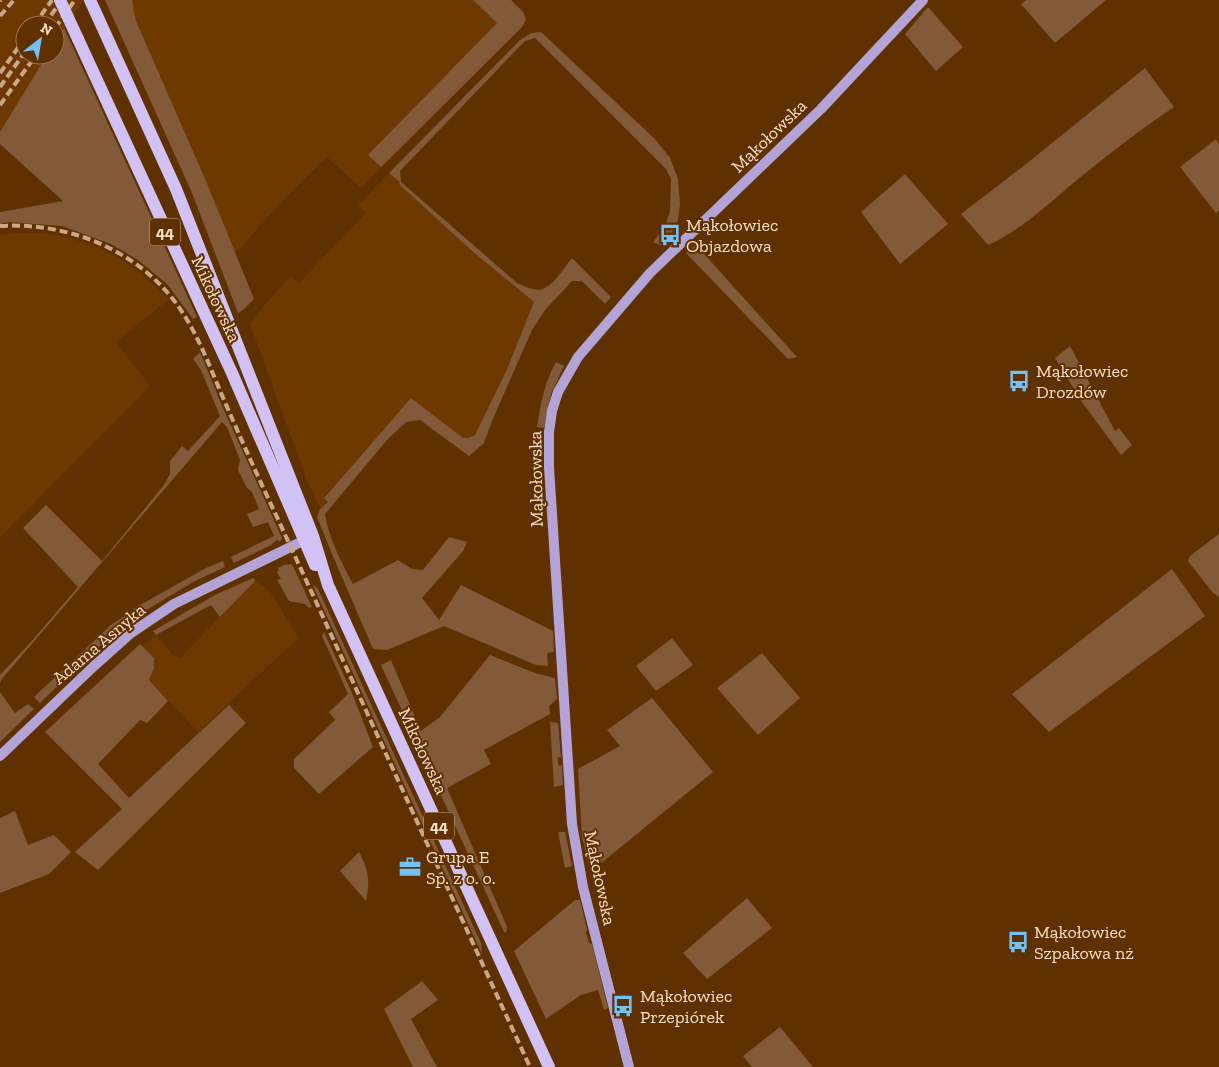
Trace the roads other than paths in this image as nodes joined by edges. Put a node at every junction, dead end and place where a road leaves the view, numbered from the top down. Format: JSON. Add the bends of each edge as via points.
{"nodes":[{"id":1,"x":60,"y":0,"type":"edge"},
{"id":2,"x":90,"y":0,"type":"edge"},
{"id":3,"x":923,"y":0,"type":"edge"},
{"id":4,"x":308,"y":539,"type":"junction"},
{"id":5,"x":0,"y":756,"type":"edge"},
{"id":6,"x":550,"y":1067,"type":"edge"},
{"id":7,"x":629,"y":1067,"type":"edge"}],
"edges":[{"from":1,"to":4,"type":"main road","name":"Mikołowska","number":"44","bridge":true},
{"from":2,"to":4,"type":"main road","name":"Mikołowska","number":"44","via":[[176,189]]},
{"from":3,"to":7,"type":"street","name":"Mąkołowska","via":[[820,109],[634,290],[578,357],[558,392],[552,411],[550,476],[572,824],[583,887]]},
{"from":4,"to":5,"type":"street","name":"Adama Asnyka","via":[[174,604],[131,633]]},
{"from":4,"to":6,"type":"main road","name":"Mikołowska","number":"44"}]}
